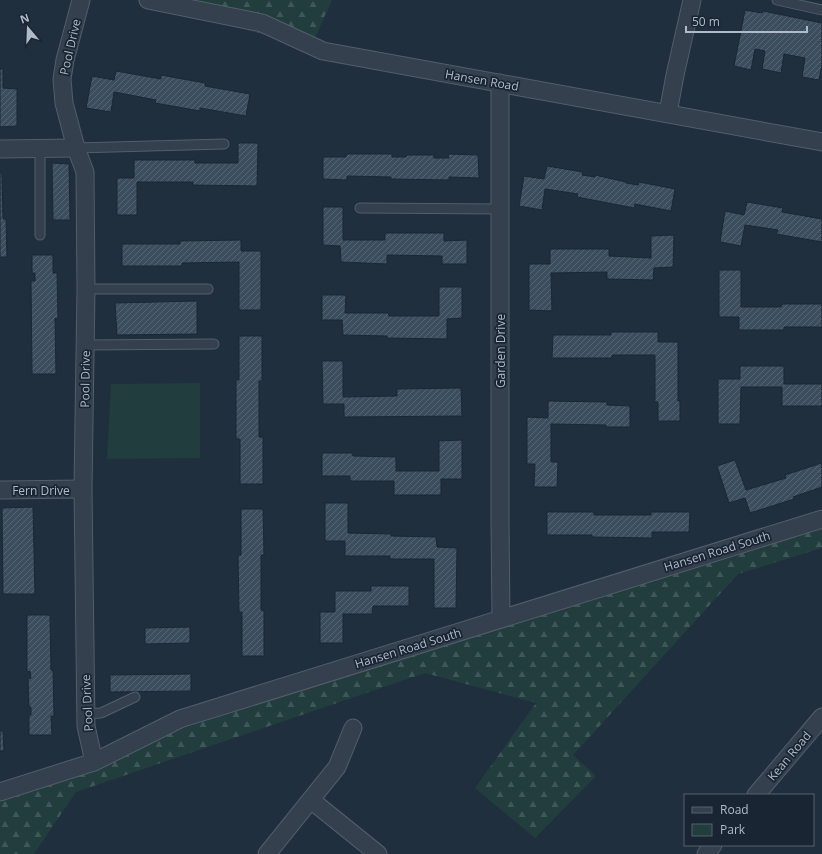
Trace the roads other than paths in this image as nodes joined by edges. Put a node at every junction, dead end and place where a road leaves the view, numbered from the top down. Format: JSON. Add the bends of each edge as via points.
{"nodes":[{"id":1,"x":81,"y":0,"type":"edge"},
{"id":2,"x":148,"y":0,"type":"edge"},
{"id":3,"x":692,"y":0,"type":"edge"},
{"id":4,"x":777,"y":0,"type":"edge"},
{"id":5,"x":822,"y":10,"type":"edge"},
{"id":6,"x":500,"y":83,"type":"junction"},
{"id":7,"x":668,"y":113,"type":"junction"},
{"id":8,"x":822,"y":142,"type":"edge"},
{"id":9,"x":224,"y":144,"type":"dead end"},
{"id":10,"x":76,"y":148,"type":"junction"},
{"id":11,"x":0,"y":149,"type":"edge"},
{"id":12,"x":40,"y":149,"type":"junction"},
{"id":13,"x":360,"y":208,"type":"dead end"},
{"id":14,"x":500,"y":209,"type":"junction"},
{"id":15,"x":40,"y":235,"type":"dead end"},
{"id":16,"x":86,"y":289,"type":"junction"},
{"id":17,"x":208,"y":289,"type":"dead end"},
{"id":18,"x":214,"y":344,"type":"dead end"},
{"id":19,"x":86,"y":345,"type":"junction"},
{"id":20,"x":83,"y":489,"type":"junction"},
{"id":21,"x":0,"y":490,"type":"edge"},
{"id":22,"x":822,"y":519,"type":"edge"},
{"id":23,"x":501,"y":618,"type":"junction"},
{"id":24,"x":134,"y":697,"type":"dead end"},
{"id":25,"x":86,"y":714,"type":"junction"},
{"id":26,"x":822,"y":717,"type":"edge"},
{"id":27,"x":353,"y":728,"type":"dead end"},
{"id":28,"x":94,"y":762,"type":"junction"},
{"id":29,"x":0,"y":792,"type":"edge"},
{"id":30,"x":757,"y":794,"type":"edge"},
{"id":31,"x":311,"y":800,"type":"junction"},
{"id":32,"x":712,"y":846,"type":"edge"},
{"id":33,"x":267,"y":854,"type":"edge"},
{"id":34,"x":378,"y":854,"type":"edge"},
{"id":35,"x":706,"y":854,"type":"edge"}],
"edges":[{"from":1,"to":10,"type":"street","name":"Pool Drive","via":[[62,79],[64,103]]},
{"from":2,"to":6,"type":"street","name":"Hansen Road","via":[[262,23],[323,51]]},
{"from":3,"to":7,"type":"street"},
{"from":4,"to":5,"type":"lane"},
{"from":6,"to":7,"type":"street","name":"Hansen Road"},
{"from":6,"to":14,"type":"street","name":"Garden Drive"},
{"from":7,"to":8,"type":"street","name":"Hansen Road"},
{"from":9,"to":10,"type":"lane"},
{"from":10,"to":12,"type":"street"},
{"from":10,"to":16,"type":"street","name":"Pool Drive","via":[[84,172]]},
{"from":11,"to":12,"type":"street"},
{"from":12,"to":15,"type":"lane"},
{"from":13,"to":14,"type":"lane"},
{"from":14,"to":23,"type":"street","name":"Garden Drive"},
{"from":16,"to":17,"type":"lane"},
{"from":16,"to":19,"type":"street","name":"Pool Drive"},
{"from":18,"to":19,"type":"lane"},
{"from":19,"to":20,"type":"street","name":"Pool Drive"},
{"from":20,"to":21,"type":"street","name":"Fern Drive"},
{"from":20,"to":25,"type":"street","name":"Pool Drive"},
{"from":22,"to":23,"type":"street","name":"Hansen Road South"},
{"from":23,"to":28,"type":"street","name":"Hansen Road South","via":[[180,719]]},
{"from":24,"to":25,"type":"lane","via":[[101,713]]},
{"from":25,"to":28,"type":"street","name":"Pool Drive"},
{"from":26,"to":30,"type":"street","name":"Kean Road"},
{"from":27,"to":31,"type":"street","via":[[338,767]]},
{"from":28,"to":29,"type":"street","name":"Hansen Road South"},
{"from":31,"to":33,"type":"street"},
{"from":31,"to":34,"type":"street"},
{"from":32,"to":35,"type":"street"}]}
